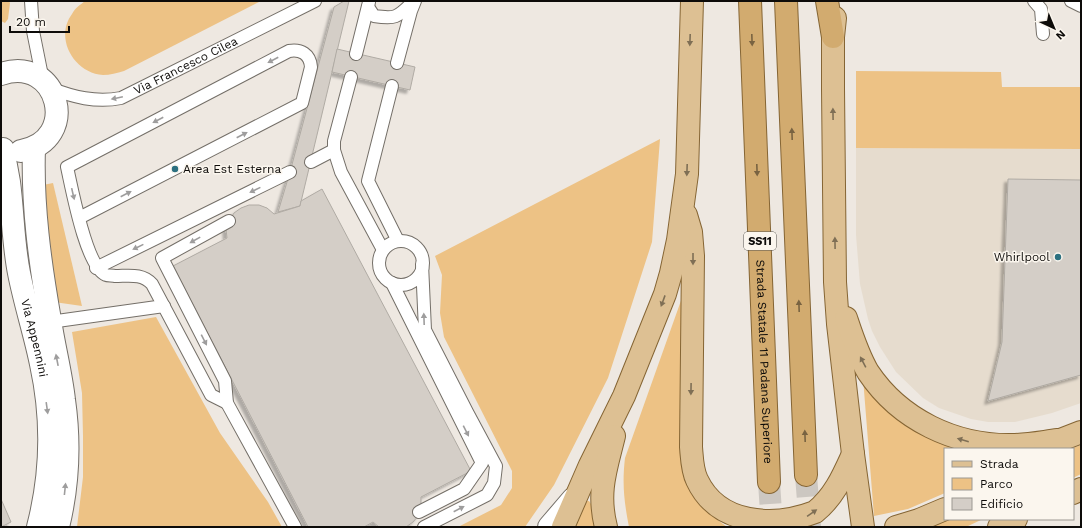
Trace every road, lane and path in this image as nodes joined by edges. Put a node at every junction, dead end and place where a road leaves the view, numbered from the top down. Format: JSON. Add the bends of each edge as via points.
{"nodes":[{"id":1,"x":31,"y":1,"type":"edge"},
{"id":2,"x":315,"y":1,"type":"edge"},
{"id":3,"x":414,"y":1,"type":"edge"},
{"id":4,"x":692,"y":1,"type":"edge"},
{"id":5,"x":750,"y":1,"type":"edge"},
{"id":6,"x":786,"y":1,"type":"edge"},
{"id":7,"x":827,"y":1,"type":"edge"},
{"id":8,"x":837,"y":1,"type":"edge"},
{"id":9,"x":1034,"y":1,"type":"edge"},
{"id":10,"x":1071,"y":1,"type":"edge"},
{"id":11,"x":368,"y":4,"type":"edge"},
{"id":12,"x":1081,"y":6,"type":"edge"},
{"id":13,"x":1043,"y":34,"type":"dead end"},
{"id":14,"x":833,"y":37,"type":"junction"},
{"id":15,"x":356,"y":54,"type":"dead end"},
{"id":16,"x":397,"y":63,"type":"dead end"},
{"id":17,"x":6,"y":69,"type":"edge"},
{"id":18,"x":351,"y":77,"type":"dead end"},
{"id":19,"x":47,"y":84,"type":"junction"},
{"id":20,"x":392,"y":86,"type":"dead end"},
{"id":21,"x":34,"y":148,"type":"junction"},
{"id":22,"x":2,"y":149,"type":"edge"},
{"id":23,"x":334,"y":150,"type":"junction"},
{"id":24,"x":311,"y":162,"type":"dead end"},
{"id":25,"x":290,"y":172,"type":"dead end"},
{"id":26,"x":683,"y":208,"type":"junction"},
{"id":27,"x":79,"y":218,"type":"junction"},
{"id":28,"x":229,"y":221,"type":"dead end"},
{"id":29,"x":398,"y":241,"type":"junction"},
{"id":30,"x":383,"y":250,"type":"junction"},
{"id":31,"x":422,"y":264,"type":"junction"},
{"id":32,"x":96,"y":268,"type":"junction"},
{"id":33,"x":835,"y":282,"type":"junction"},
{"id":34,"x":392,"y":283,"type":"junction"},
{"id":35,"x":164,"y":306,"type":"junction"},
{"id":36,"x":50,"y":322,"type":"junction"},
{"id":37,"x":624,"y":396,"type":"junction"},
{"id":38,"x":227,"y":403,"type":"junction"},
{"id":39,"x":1081,"y":432,"type":"edge"},
{"id":40,"x":1058,"y":440,"type":"junction"},
{"id":41,"x":1040,"y":448,"type":"edge"},
{"id":42,"x":853,"y":454,"type":"junction"},
{"id":43,"x":806,"y":475,"type":"tunnel mouth"},
{"id":44,"x":769,"y":482,"type":"tunnel mouth"},
{"id":45,"x":575,"y":496,"type":"junction"},
{"id":46,"x":944,"y":509,"type":"edge"},
{"id":47,"x":419,"y":512,"type":"dead end"},
{"id":48,"x":1014,"y":520,"type":"edge"},
{"id":49,"x":38,"y":527,"type":"edge"},
{"id":50,"x":58,"y":527,"type":"edge"},
{"id":51,"x":295,"y":527,"type":"edge"},
{"id":52,"x":424,"y":527,"type":"edge"},
{"id":53,"x":549,"y":527,"type":"edge"},
{"id":54,"x":563,"y":527,"type":"edge"},
{"id":55,"x":606,"y":527,"type":"edge"},
{"id":56,"x":863,"y":527,"type":"edge"},
{"id":57,"x":896,"y":527,"type":"edge"},
{"id":58,"x":999,"y":527,"type":"edge"}],
"edges":[{"from":1,"to":19,"type":"lane","via":[[34,31]]},
{"from":2,"to":19,"type":"lane","name":"Via Francesco Cilea","one_way":true,"via":[[121,98],[96,100],[67,95]]},
{"from":3,"to":11,"type":"lane","via":[[401,14],[390,18],[374,16]]},
{"from":3,"to":16,"type":"lane"},
{"from":4,"to":26,"type":"main road","one_way":true,"via":[[687,174]]},
{"from":5,"to":44,"type":"highway","name":"Strada Statale 11 Padana Superiore","number":"SS11","one_way":true},
{"from":43,"to":6,"type":"highway","one_way":true},
{"from":7,"to":14,"type":"highway"},
{"from":8,"to":14,"type":"main road"},
{"from":9,"to":13,"type":"lane","via":[[1041,9]]},
{"from":10,"to":12,"type":"lane"},
{"from":11,"to":15,"type":"lane"},
{"from":33,"to":14,"type":"main road","one_way":true},
{"from":17,"to":19,"type":"street","via":[[29,73]]},
{"from":18,"to":23,"type":"lane","via":[[334,141]]},
{"from":19,"to":21,"type":"street","via":[[55,97],[57,110],[54,126],[46,139]]},
{"from":20,"to":29,"type":"lane","via":[[368,181]]},
{"from":21,"to":22,"type":"street","via":[[20,152]]},
{"from":21,"to":36,"type":"street","name":"Via Appennini","via":[[33,180],[42,277]]},
{"from":22,"to":49,"type":"street","name":"Via Appennini","one_way":true,"via":[[9,182],[19,272],[41,365],[49,422],[48,477]]},
{"from":23,"to":24,"type":"lane"},
{"from":23,"to":30,"type":"lane","via":[[341,172]]},
{"from":25,"to":32,"type":"lane","one_way":true},
{"from":26,"to":37,"type":"main road","one_way":true,"via":[[674,263],[665,294]]},
{"from":26,"to":42,"type":"main road","one_way":true,"via":[[690,224],[693,247],[690,447],[694,471],[703,490],[722,512],[740,522],[773,527],[792,524],[811,514],[826,501],[838,486]]},
{"from":27,"to":27,"type":"lane","one_way":true,"via":[[302,103],[311,61],[299,51],[289,51],[67,167]]},
{"from":27,"to":32,"type":"lane"},
{"from":28,"to":38,"type":"lane","one_way":true,"via":[[162,258],[225,381]]},
{"from":29,"to":30,"type":"lane"},
{"from":29,"to":31,"type":"lane","via":[[410,243],[416,248],[421,255]]},
{"from":30,"to":34,"type":"lane","via":[[380,256],[380,269],[386,280]]},
{"from":31,"to":34,"type":"lane","via":[[417,278],[401,285]]},
{"from":52,"to":31,"type":"lane","one_way":true,"via":[[487,495],[494,483],[496,466],[425,330]]},
{"from":32,"to":35,"type":"lane","via":[[106,275],[142,277],[152,284]]},
{"from":40,"to":33,"type":"main road","one_way":true,"via":[[1011,445],[976,443],[935,430],[912,417],[881,388],[864,364]]},
{"from":33,"to":42,"type":"main road"},
{"from":34,"to":47,"type":"lane","one_way":true,"via":[[482,463],[464,489]]},
{"from":35,"to":36,"type":"lane"},
{"from":35,"to":38,"type":"lane","via":[[211,395]]},
{"from":50,"to":36,"type":"street","name":"Via Appennini","one_way":true,"via":[[65,491],[67,432],[60,371]]},
{"from":37,"to":45,"type":"main road"},
{"from":37,"to":55,"type":"main road","via":[[602,490]]},
{"from":38,"to":51,"type":"lane"},
{"from":39,"to":40,"type":"main road"},
{"from":40,"to":41,"type":"main road"},
{"from":42,"to":56,"type":"main road"},
{"from":45,"to":53,"type":"street"},
{"from":45,"to":54,"type":"main road"},
{"from":46,"to":57,"type":"main road"},
{"from":48,"to":58,"type":"main road"}]}
